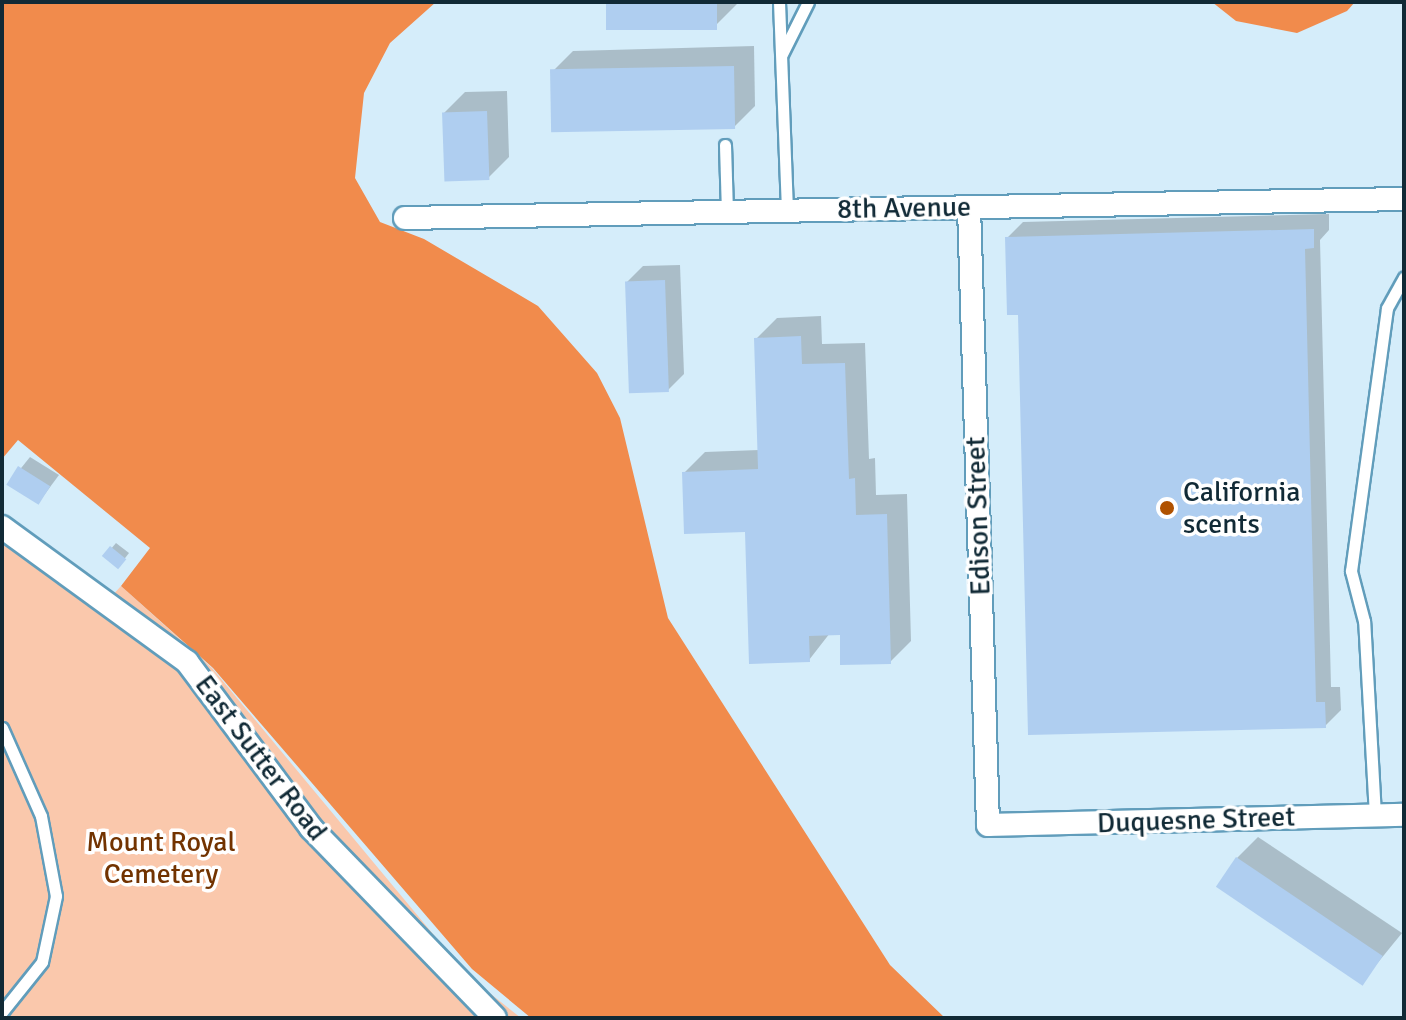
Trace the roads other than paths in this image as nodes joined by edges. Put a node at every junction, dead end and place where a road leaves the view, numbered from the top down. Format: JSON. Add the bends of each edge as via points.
{"nodes":[{"id":1,"x":779,"y":2,"type":"edge"},
{"id":2,"x":808,"y":2,"type":"edge"},
{"id":3,"x":780,"y":59,"type":"junction"},
{"id":4,"x":725,"y":145,"type":"dead end"},
{"id":5,"x":1404,"y":199,"type":"edge"},
{"id":6,"x":969,"y":207,"type":"junction"},
{"id":7,"x":787,"y":210,"type":"junction"},
{"id":8,"x":727,"y":211,"type":"junction"},
{"id":9,"x":405,"y":218,"type":"dead end"},
{"id":10,"x":1404,"y":277,"type":"edge"},
{"id":11,"x":2,"y":527,"type":"edge"},
{"id":12,"x":2,"y":728,"type":"edge"},
{"id":13,"x":1375,"y":815,"type":"junction"},
{"id":14,"x":1404,"y":815,"type":"edge"},
{"id":15,"x":988,"y":825,"type":"joint"},
{"id":16,"x":2,"y":1012,"type":"edge"},
{"id":17,"x":495,"y":1018,"type":"edge"}],
"edges":[{"from":1,"to":3,"type":"lane"},
{"from":2,"to":3,"type":"lane"},
{"from":3,"to":7,"type":"lane"},
{"from":4,"to":8,"type":"lane"},
{"from":5,"to":6,"type":"street","name":"8th Avenue"},
{"from":6,"to":7,"type":"street","name":"8th Avenue"},
{"from":6,"to":15,"type":"street","name":"Edison Street"},
{"from":7,"to":8,"type":"street","name":"8th Avenue"},
{"from":8,"to":9,"type":"street","name":"8th Avenue"},
{"from":10,"to":13,"type":"lane","via":[[1387,308],[1351,571],[1364,621]]},
{"from":11,"to":17,"type":"street","name":"East Sutter Road","via":[[187,662],[311,828]]},
{"from":12,"to":16,"type":"lane","via":[[41,816],[56,896],[42,962]]},
{"from":13,"to":14,"type":"street","name":"Duquesne Street"},
{"from":13,"to":15,"type":"street","name":"Duquesne Street"}]}
